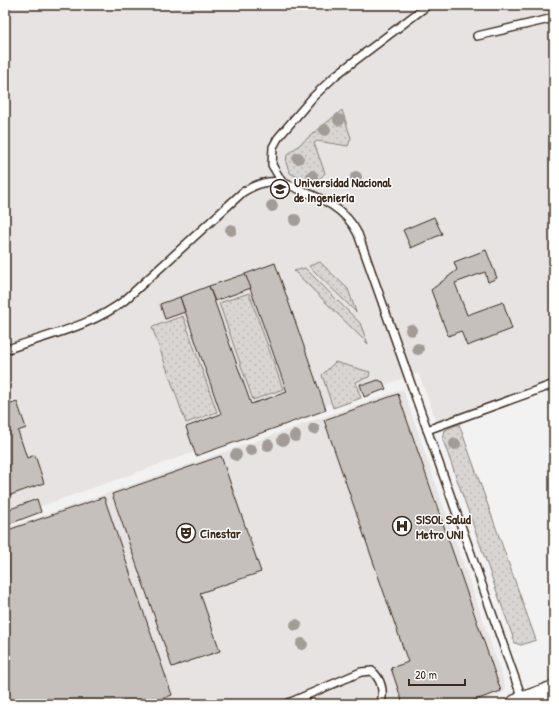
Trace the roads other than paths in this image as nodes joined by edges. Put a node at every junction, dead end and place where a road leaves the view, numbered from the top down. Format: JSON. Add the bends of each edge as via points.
{"nodes":[{"id":1,"x":428,"y":5,"type":"edge"},
{"id":2,"x":554,"y":18,"type":"edge"},
{"id":3,"x":477,"y":36,"type":"dead end"},
{"id":4,"x":282,"y":182,"type":"junction"},
{"id":5,"x":5,"y":350,"type":"edge"},
{"id":6,"x":554,"y":384,"type":"edge"},
{"id":7,"x":427,"y":430,"type":"junction"},
{"id":8,"x":554,"y":690,"type":"edge"},
{"id":9,"x":520,"y":703,"type":"edge"},
{"id":10,"x":286,"y":704,"type":"edge"},
{"id":11,"x":381,"y":704,"type":"edge"}],
"edges":[{"from":1,"to":4,"type":"lane","via":[[336,75],[313,97],[278,138],[273,148],[272,165]]},
{"from":2,"to":3,"type":"lane"},
{"from":4,"to":5,"type":"lane","via":[[263,182],[243,192],[111,311]]},
{"from":4,"to":7,"type":"lane","via":[[339,209],[354,225]]},
{"from":6,"to":7,"type":"lane"},
{"from":7,"to":9,"type":"lane"},
{"from":8,"to":9,"type":"street"},
{"from":10,"to":11,"type":"lane","via":[[361,672],[372,671],[380,679],[383,697]]}]}
